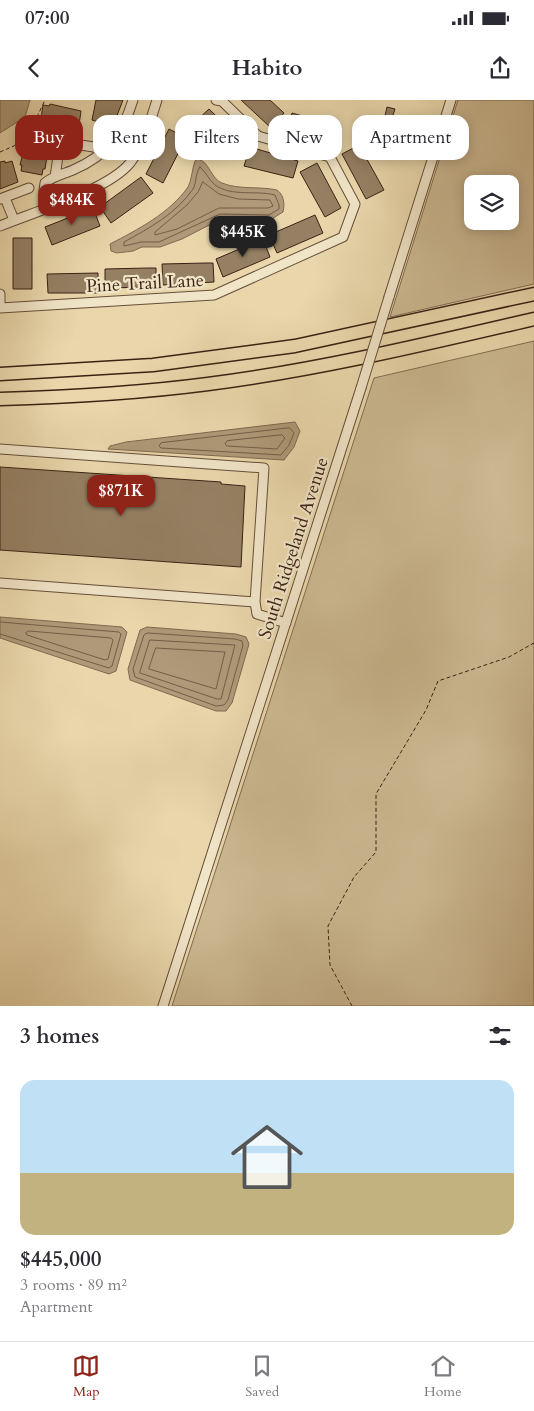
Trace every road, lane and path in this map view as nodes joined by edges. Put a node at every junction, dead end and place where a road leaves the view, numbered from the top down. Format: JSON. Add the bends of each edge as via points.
{"nodes":[{"id":1,"x":45,"y":100,"type":"edge"},
{"id":2,"x":133,"y":100,"type":"edge"},
{"id":3,"x":157,"y":100,"type":"edge"},
{"id":4,"x":216,"y":100,"type":"edge"},
{"id":5,"x":451,"y":100,"type":"edge"},
{"id":6,"x":128,"y":115,"type":"edge"},
{"id":7,"x":93,"y":147,"type":"edge"},
{"id":8,"x":0,"y":152,"type":"edge"},
{"id":9,"x":93,"y":159,"type":"edge"},
{"id":10,"x":55,"y":177,"type":"junction"},
{"id":11,"x":29,"y":188,"type":"dead end"},
{"id":12,"x":3,"y":198,"type":"edge"},
{"id":13,"x":51,"y":205,"type":"junction"},
{"id":14,"x":14,"y":220,"type":"junction"},
{"id":15,"x":0,"y":226,"type":"edge"},
{"id":16,"x":0,"y":294,"type":"edge"},
{"id":17,"x":534,"y":294,"type":"edge"},
{"id":18,"x":534,"y":319,"type":"edge"},
{"id":19,"x":0,"y":374,"type":"edge"},
{"id":20,"x":0,"y":399,"type":"edge"},
{"id":21,"x":0,"y":449,"type":"edge"},
{"id":22,"x":0,"y":583,"type":"edge"},
{"id":23,"x":255,"y":602,"type":"junction"},
{"id":24,"x":286,"y":623,"type":"junction"},
{"id":25,"x":534,"y":643,"type":"edge"},
{"id":26,"x":163,"y":1006,"type":"edge"},
{"id":27,"x":352,"y":1006,"type":"edge"}],
"edges":[{"from":1,"to":8,"type":"path","via":[[36,119],[14,146]]},
{"from":2,"to":6,"type":"street"},
{"from":3,"to":13,"type":"street","via":[[145,139],[129,164],[97,187]]},
{"from":4,"to":16,"type":"street","name":"Pine Trail Lane","via":[[222,101],[258,136],[330,157],[355,204],[342,237],[214,295],[0,308]]},
{"from":5,"to":24,"type":"street","name":"South Ridgeland Avenue","bridge":true},
{"from":7,"to":10,"type":"street","via":[[60,142]]},
{"from":9,"to":10,"type":"street"},
{"from":10,"to":13,"type":"street","via":[[44,186]]},
{"from":11,"to":12,"type":"street"},
{"from":12,"to":14,"type":"street"},
{"from":13,"to":14,"type":"street"},
{"from":14,"to":15,"type":"street"},
{"from":17,"to":19,"type":"highway","via":[[286,348],[153,365]]},
{"from":18,"to":20,"type":"highway","via":[[356,359],[208,384],[117,394]]},
{"from":21,"to":23,"type":"street","via":[[264,468]]},
{"from":22,"to":23,"type":"street"},
{"from":23,"to":24,"type":"street","via":[[257,614]]},
{"from":24,"to":26,"type":"street","name":"South Ridgeland Avenue"},
{"from":25,"to":27,"type":"path","via":[[509,657],[438,681],[426,710],[376,794],[376,852],[354,877],[328,926],[330,965]]}]}
